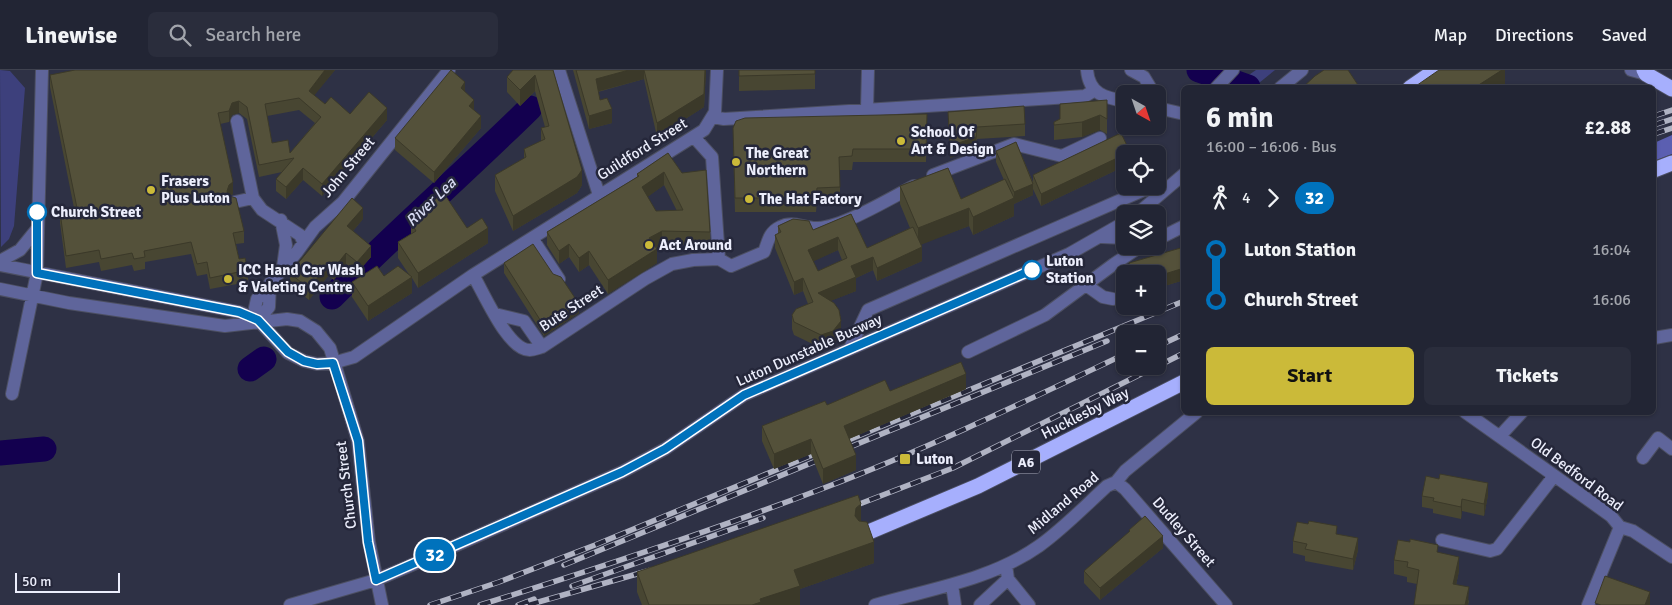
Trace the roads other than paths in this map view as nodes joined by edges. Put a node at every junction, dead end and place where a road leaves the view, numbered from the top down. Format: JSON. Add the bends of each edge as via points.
{"nodes":[{"id":1,"x":42,"y":70,"type":"edge"},
{"id":2,"x":449,"y":70,"type":"edge"},
{"id":3,"x":559,"y":70,"type":"edge"},
{"id":4,"x":716,"y":70,"type":"edge"},
{"id":5,"x":868,"y":70,"type":"edge"},
{"id":6,"x":1087,"y":70,"type":"edge"},
{"id":7,"x":1131,"y":70,"type":"edge"},
{"id":8,"x":1302,"y":70,"type":"edge"},
{"id":9,"x":1436,"y":70,"type":"edge"},
{"id":10,"x":1640,"y":71,"type":"edge"},
{"id":11,"x":1149,"y":85,"type":"edge"},
{"id":12,"x":1284,"y":85,"type":"edge"},
{"id":13,"x":1414,"y":85,"type":"edge"},
{"id":14,"x":1672,"y":89,"type":"edge"},
{"id":15,"x":1096,"y":90,"type":"junction"},
{"id":16,"x":1116,"y":100,"type":"edge"},
{"id":17,"x":862,"y":109,"type":"junction"},
{"id":18,"x":1166,"y":110,"type":"edge"},
{"id":19,"x":1181,"y":113,"type":"edge"},
{"id":20,"x":713,"y":117,"type":"junction"},
{"id":21,"x":237,"y":121,"type":"dead end"},
{"id":22,"x":694,"y":137,"type":"junction"},
{"id":23,"x":1100,"y":138,"type":"dead end"},
{"id":24,"x":1672,"y":163,"type":"edge"},
{"id":25,"x":1656,"y":169,"type":"edge"},
{"id":26,"x":1181,"y":174,"type":"edge"},
{"id":27,"x":1181,"y":176,"type":"edge"},
{"id":28,"x":1166,"y":181,"type":"edge"},
{"id":29,"x":598,"y":195,"type":"junction"},
{"id":30,"x":1132,"y":195,"type":"edge"},
{"id":31,"x":253,"y":198,"type":"junction"},
{"id":32,"x":235,"y":202,"type":"edge"},
{"id":33,"x":1147,"y":205,"type":"edge"},
{"id":34,"x":281,"y":220,"type":"junction"},
{"id":35,"x":1116,"y":228,"type":"edge"},
{"id":36,"x":1181,"y":228,"type":"edge"},
{"id":37,"x":37,"y":230,"type":"junction"},
{"id":38,"x":1166,"y":235,"type":"edge"},
{"id":39,"x":1102,"y":237,"type":"junction"},
{"id":40,"x":532,"y":238,"type":"junction"},
{"id":41,"x":1116,"y":238,"type":"edge"},
{"id":42,"x":303,"y":242,"type":"junction"},
{"id":43,"x":1126,"y":255,"type":"edge"},
{"id":44,"x":719,"y":259,"type":"junction"},
{"id":45,"x":0,"y":261,"type":"edge"},
{"id":46,"x":0,"y":265,"type":"edge"},
{"id":47,"x":282,"y":268,"type":"junction"},
{"id":48,"x":37,"y":273,"type":"junction"},
{"id":49,"x":473,"y":275,"type":"junction"},
{"id":50,"x":559,"y":280,"type":"edge"},
{"id":51,"x":1086,"y":285,"type":"junction"},
{"id":52,"x":0,"y":289,"type":"edge"},
{"id":53,"x":32,"y":295,"type":"junction"},
{"id":54,"x":1114,"y":299,"type":"dead end"},
{"id":55,"x":495,"y":314,"type":"junction"},
{"id":56,"x":258,"y":320,"type":"junction"},
{"id":57,"x":1672,"y":335,"type":"edge"},
{"id":58,"x":1656,"y":338,"type":"edge"},
{"id":59,"x":542,"y":347,"type":"junction"},
{"id":60,"x":850,"y":348,"type":"junction"},
{"id":61,"x":968,"y":352,"type":"dead end"},
{"id":62,"x":333,"y":363,"type":"junction"},
{"id":63,"x":1181,"y":384,"type":"edge"},
{"id":64,"x":12,"y":394,"type":"dead end"},
{"id":65,"x":1193,"y":415,"type":"edge"},
{"id":66,"x":1469,"y":415,"type":"edge"},
{"id":67,"x":1519,"y":415,"type":"edge"},
{"id":68,"x":1500,"y":436,"type":"junction"},
{"id":69,"x":1672,"y":449,"type":"edge"},
{"id":70,"x":1643,"y":458,"type":"dead end"},
{"id":71,"x":1554,"y":476,"type":"junction"},
{"id":72,"x":1116,"y":482,"type":"junction"},
{"id":73,"x":1620,"y":527,"type":"junction"},
{"id":74,"x":864,"y":534,"type":"edge"},
{"id":75,"x":1442,"y":540,"type":"dead end"},
{"id":76,"x":1672,"y":557,"type":"edge"},
{"id":77,"x":1006,"y":565,"type":"junction"},
{"id":78,"x":1008,"y":579,"type":"junction"},
{"id":79,"x":376,"y":580,"type":"junction"},
{"id":80,"x":952,"y":585,"type":"junction"},
{"id":81,"x":290,"y":605,"type":"edge"},
{"id":82,"x":382,"y":605,"type":"edge"},
{"id":83,"x":875,"y":605,"type":"edge"},
{"id":84,"x":956,"y":605,"type":"edge"},
{"id":85,"x":980,"y":605,"type":"edge"},
{"id":86,"x":1029,"y":605,"type":"edge"},
{"id":87,"x":1226,"y":605,"type":"edge"},
{"id":88,"x":1588,"y":605,"type":"edge"}],
"edges":[{"from":1,"to":37,"type":"street"},
{"from":2,"to":42,"type":"street","name":"John Street","via":[[343,202]]},
{"from":3,"to":29,"type":"street"},
{"from":4,"to":20,"type":"street"},
{"from":5,"to":17,"type":"street"},
{"from":6,"to":15,"type":"street"},
{"from":7,"to":11,"type":"street","via":[[1144,77]]},
{"from":8,"to":12,"type":"street"},
{"from":9,"to":13,"type":"highway"},
{"from":10,"to":14,"type":"highway"},
{"from":15,"to":16,"type":"street","via":[[1104,98]]},
{"from":15,"to":17,"type":"street","via":[[1084,96]]},
{"from":17,"to":20,"type":"street","via":[[724,119]]},
{"from":18,"to":19,"type":"street"},
{"from":20,"to":22,"type":"street","name":"Guildford Street"},
{"from":21,"to":31,"type":"street"},
{"from":22,"to":29,"type":"street","name":"Guildford Street"},
{"from":22,"to":44,"type":"street","via":[[712,157]]},
{"from":23,"to":44,"type":"street","name":"Bute Street","via":[[1062,156],[1014,144],[932,176],[869,210],[831,225],[817,228],[789,223],[770,235],[764,252],[731,266]]},
{"from":24,"to":25,"type":"highway"},
{"from":26,"to":28,"type":"street"},
{"from":27,"to":33,"type":"street"},
{"from":29,"to":40,"type":"street","name":"Guildford Street"},
{"from":30,"to":60,"type":"street","via":[[868,310]]},
{"from":31,"to":32,"type":"street"},
{"from":31,"to":34,"type":"street","via":[[262,210]]},
{"from":34,"to":42,"type":"street","via":[[300,235]]},
{"from":34,"to":47,"type":"street","via":[[286,245]]},
{"from":35,"to":39,"type":"street","name":"Luton Dunstable Busway"},
{"from":36,"to":38,"type":"street"},
{"from":37,"to":45,"type":"street","via":[[20,250]]},
{"from":37,"to":48,"type":"street"},
{"from":39,"to":41,"type":"street"},
{"from":39,"to":60,"type":"street","name":"Luton Dunstable Busway"},
{"from":40,"to":49,"type":"street","name":"Guildford Street"},
{"from":40,"to":50,"type":"street"},
{"from":42,"to":47,"type":"street","name":"John Street"},
{"from":43,"to":51,"type":"street"},
{"from":44,"to":59,"type":"street","name":"Bute Street","via":[[672,264]]},
{"from":46,"to":48,"type":"street","name":"Church Street"},
{"from":47,"to":56,"type":"street","name":"John Street","via":[[270,283],[269,307]]},
{"from":48,"to":53,"type":"street"},
{"from":48,"to":56,"type":"street","name":"Church Street","via":[[233,310]]},
{"from":49,"to":55,"type":"street","name":"Bute Street"},
{"from":49,"to":62,"type":"street","name":"Guildford Street","via":[[354,357]]},
{"from":51,"to":54,"type":"street","via":[[1103,298]]},
{"from":51,"to":61,"type":"street","via":[[1046,315]]},
{"from":52,"to":53,"type":"street","name":"Church Street"},
{"from":53,"to":56,"type":"street","name":"Church Street","via":[[225,326]]},
{"from":53,"to":64,"type":"street"},
{"from":55,"to":59,"type":"street","via":[[524,321]]},
{"from":55,"to":59,"type":"street","name":"Bute Street","via":[[513,343],[530,350]]},
{"from":56,"to":62,"type":"street","name":"Church Street","via":[[288,352],[304,361]]},
{"from":56,"to":62,"type":"street","name":"Church Street","via":[[300,321],[325,340]]},
{"from":57,"to":58,"type":"street"},
{"from":60,"to":79,"type":"street","name":"Luton Dunstable Busway","via":[[744,395],[665,449],[622,472]]},
{"from":62,"to":79,"type":"street","name":"Church Street","via":[[358,441],[368,542]]},
{"from":63,"to":74,"type":"highway","name":"Hucklesby Way","number":"A6","via":[[978,486]]},
{"from":65,"to":72,"type":"street","name":"Midland Road"},
{"from":66,"to":68,"type":"street","name":"Old Bedford Road"},
{"from":67,"to":68,"type":"street"},
{"from":68,"to":71,"type":"street","name":"Old Bedford Road"},
{"from":69,"to":70,"type":"street","via":[[1658,438]]},
{"from":71,"to":73,"type":"street","name":"Old Bedford Road","via":[[1611,516]]},
{"from":71,"to":75,"type":"street","via":[[1497,549],[1490,551]]},
{"from":72,"to":77,"type":"street","name":"Midland Road","via":[[1107,486],[1039,546]]},
{"from":72,"to":87,"type":"street","name":"Dudley Street"},
{"from":73,"to":76,"type":"street","name":"Old Bedford Road","via":[[1633,531]]},
{"from":73,"to":88,"type":"street"},
{"from":77,"to":78,"type":"street"},
{"from":77,"to":80,"type":"street","name":"Midland Road"},
{"from":78,"to":85,"type":"street"},
{"from":78,"to":86,"type":"street"},
{"from":79,"to":81,"type":"street","name":"Luton Dunstable Busway"},
{"from":79,"to":82,"type":"street","name":"Church Street"},
{"from":80,"to":83,"type":"street","name":"Midland Road"},
{"from":80,"to":84,"type":"street"}]}
